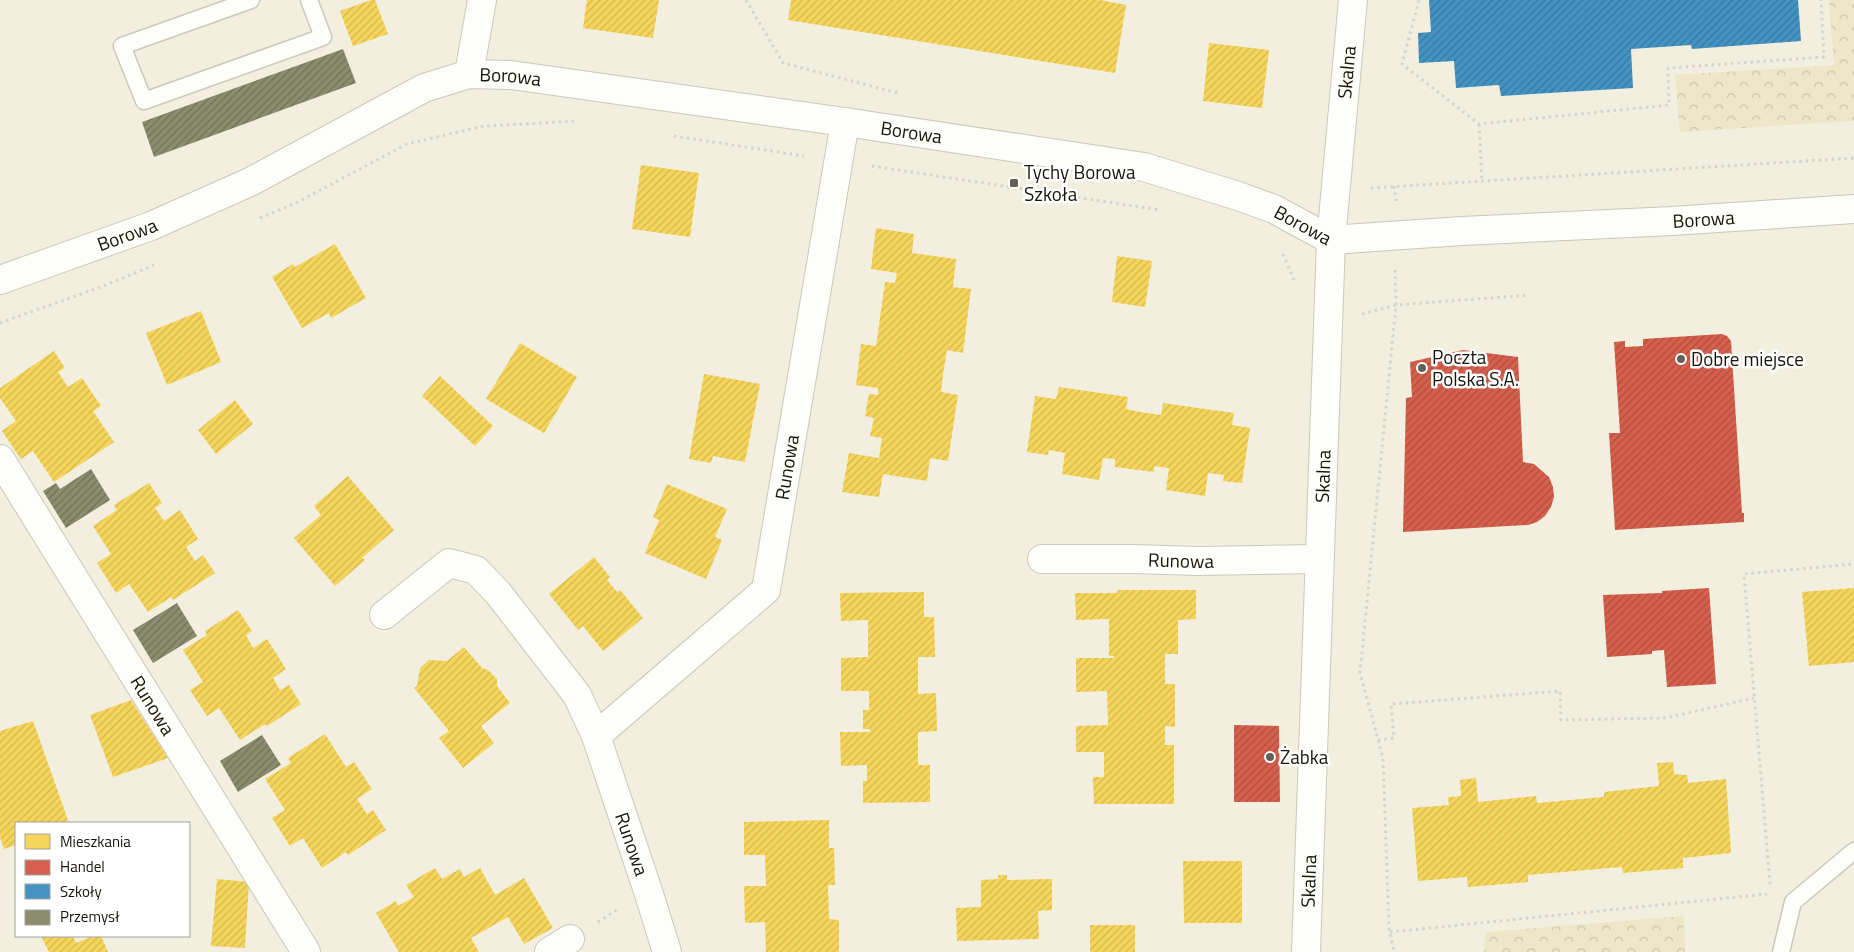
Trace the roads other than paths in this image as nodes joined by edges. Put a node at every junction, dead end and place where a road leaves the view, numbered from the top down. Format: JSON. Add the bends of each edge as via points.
{"nodes":[{"id":1,"x":251,"y":0,"type":"edge"},
{"id":2,"x":309,"y":0,"type":"edge"},
{"id":3,"x":482,"y":0,"type":"edge"},
{"id":4,"x":1353,"y":0,"type":"edge"},
{"id":5,"x":469,"y":74,"type":"junction"},
{"id":6,"x":845,"y":122,"type":"junction"},
{"id":7,"x":1854,"y":209,"type":"edge"},
{"id":8,"x":1331,"y":240,"type":"junction"},
{"id":9,"x":0,"y":280,"type":"edge"},
{"id":10,"x":0,"y":459,"type":"edge"},
{"id":11,"x":1319,"y":559,"type":"junction"},
{"id":12,"x":1042,"y":560,"type":"dead end"},
{"id":13,"x":384,"y":615,"type":"dead end"},
{"id":14,"x":596,"y":736,"type":"junction"},
{"id":15,"x":1854,"y":852,"type":"edge"},
{"id":16,"x":306,"y":952,"type":"edge"},
{"id":17,"x":667,"y":952,"type":"edge"},
{"id":18,"x":1306,"y":952,"type":"edge"},
{"id":19,"x":1781,"y":952,"type":"edge"}],
"edges":[{"from":1,"to":2,"type":"lane","via":[[122,46],[144,101],[323,37]]},
{"from":3,"to":5,"type":"street"},
{"from":4,"to":8,"type":"street","name":"Skalna"},
{"from":5,"to":6,"type":"street","name":"Borowa","via":[[521,77]]},
{"from":5,"to":9,"type":"street","name":"Borowa","via":[[424,88],[250,182],[150,226]]},
{"from":6,"to":8,"type":"street","name":"Borowa","via":[[1144,167],[1274,209]]},
{"from":6,"to":14,"type":"street","name":"Runowa","via":[[766,590]]},
{"from":7,"to":8,"type":"street","name":"Borowa"},
{"from":8,"to":11,"type":"street","name":"Skalna"},
{"from":10,"to":16,"type":"street","name":"Runowa"},
{"from":11,"to":12,"type":"street","name":"Runowa"},
{"from":11,"to":18,"type":"street","name":"Skalna"},
{"from":13,"to":14,"type":"street","name":"Runowa","via":[[449,563],[476,570],[498,593],[577,694]]},
{"from":14,"to":17,"type":"street","name":"Runowa"},
{"from":15,"to":19,"type":"lane","via":[[1793,902]]}]}
